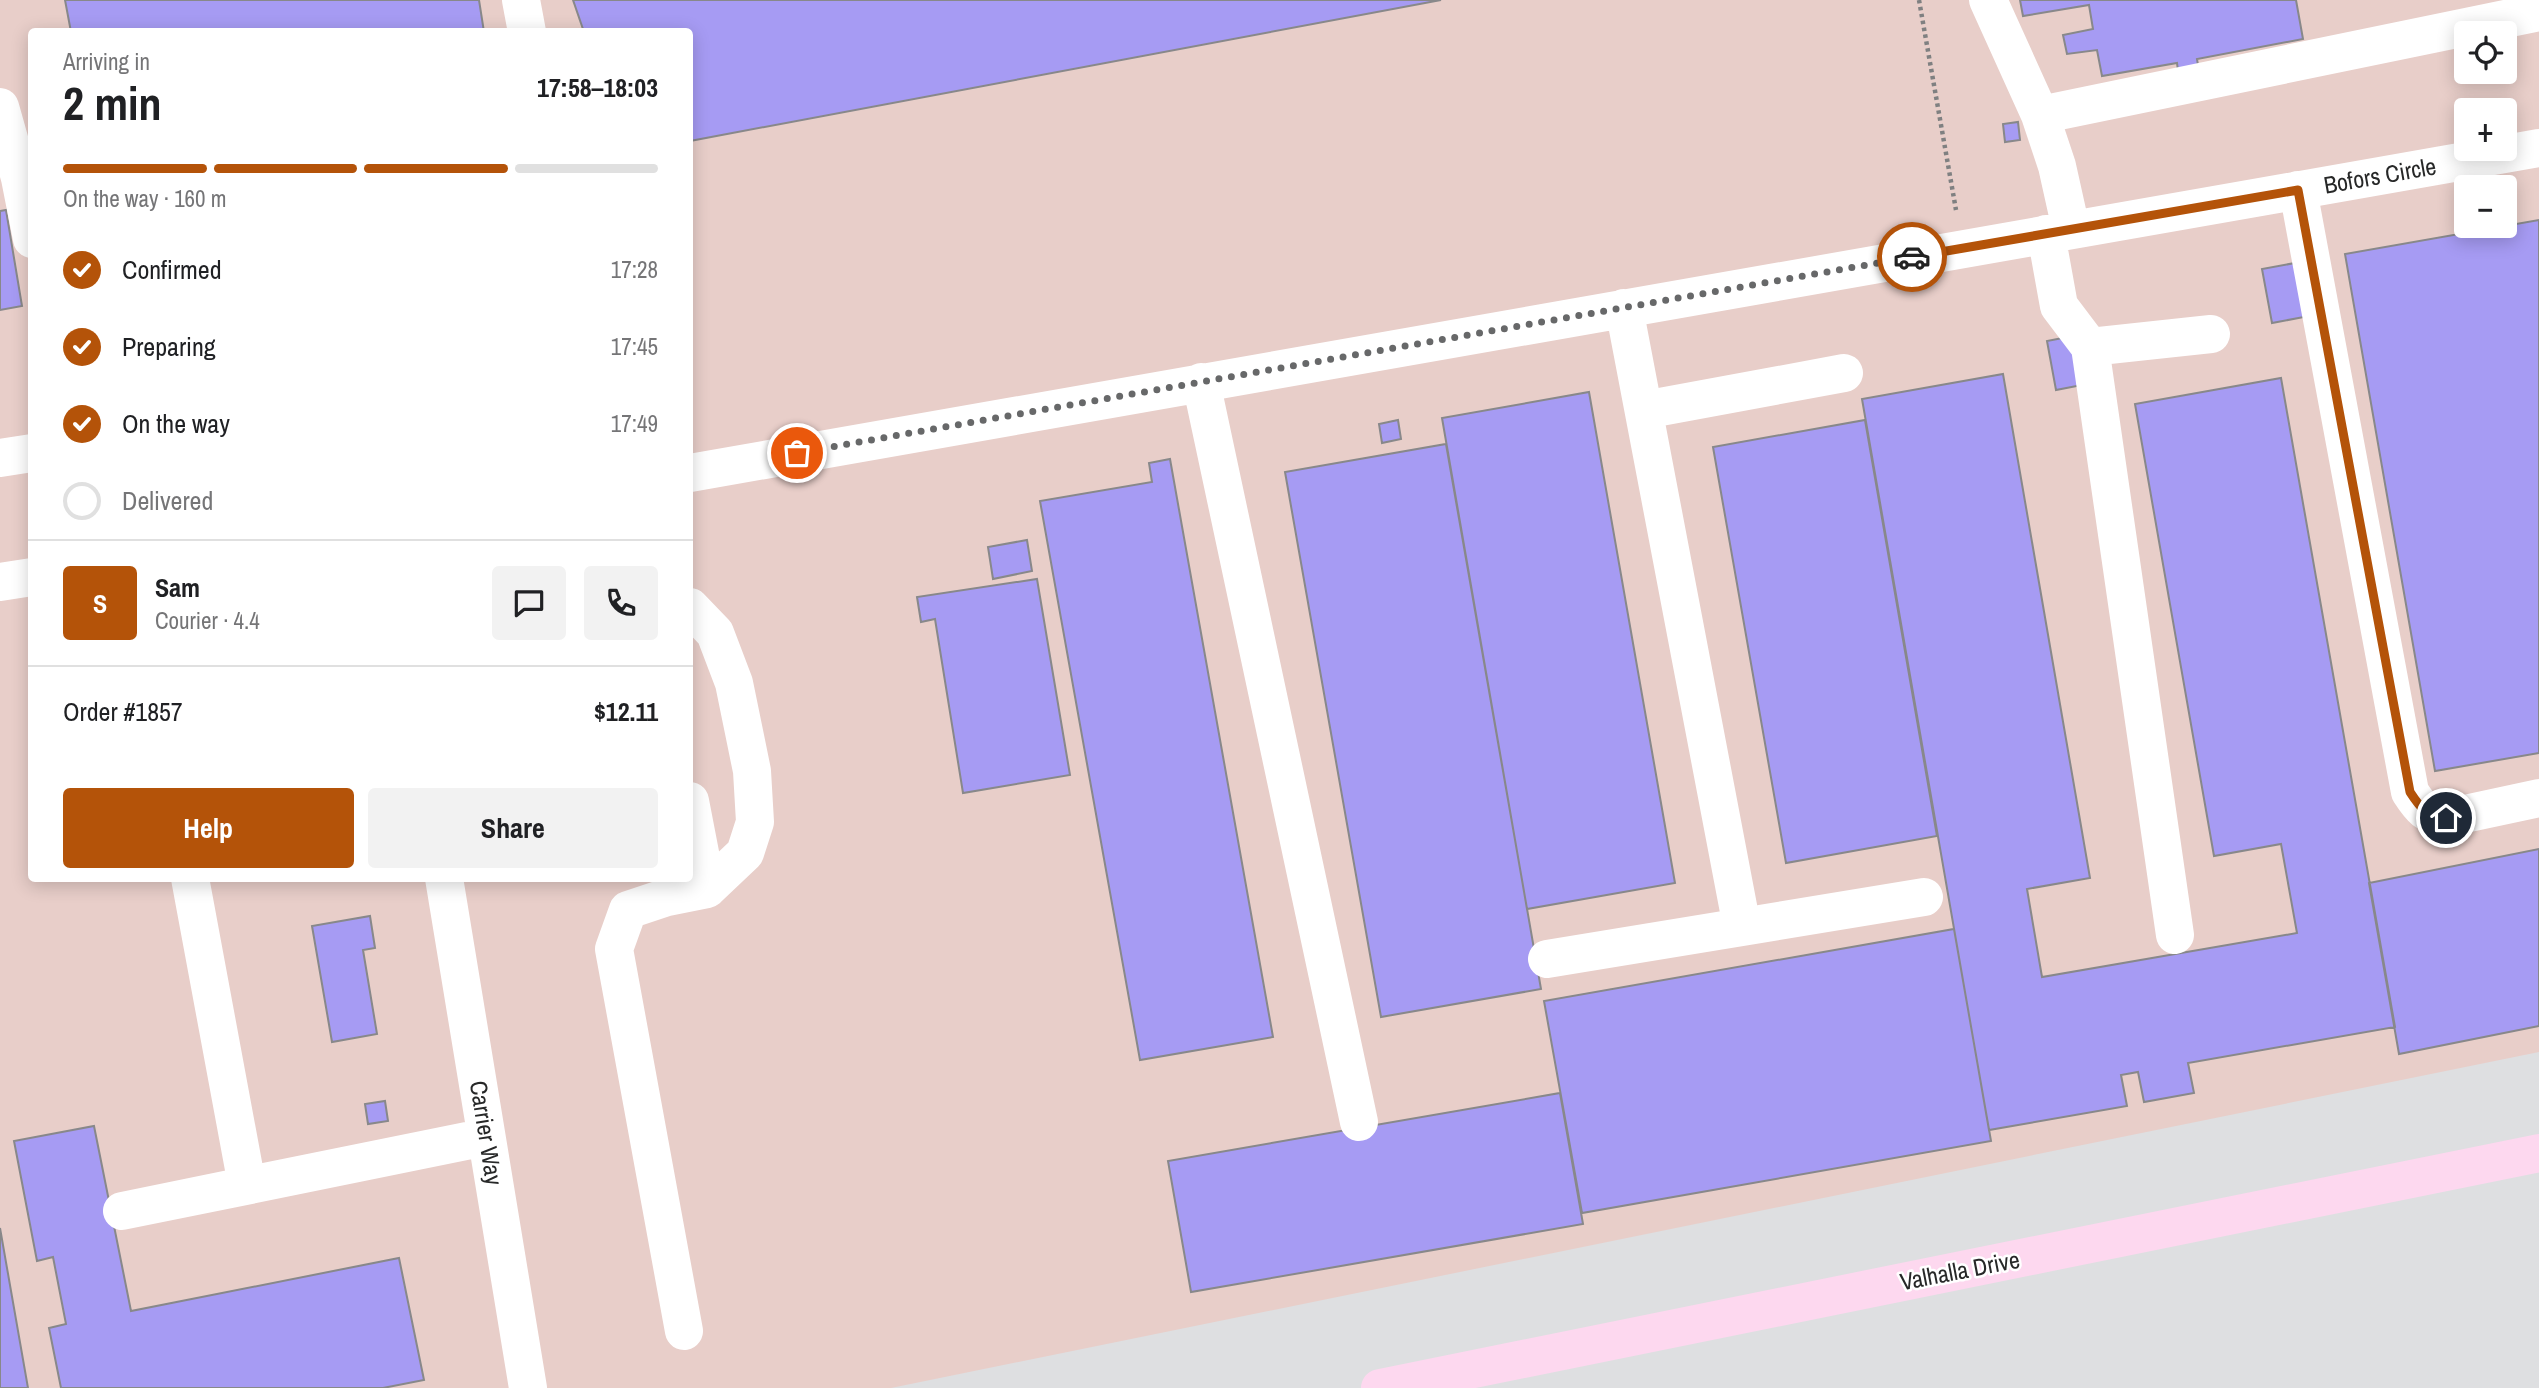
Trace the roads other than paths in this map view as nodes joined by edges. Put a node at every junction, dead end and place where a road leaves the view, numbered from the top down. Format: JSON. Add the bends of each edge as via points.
{"nodes":[{"id":1,"x":521,"y":0,"type":"edge"},
{"id":2,"x":1988,"y":0,"type":"edge"},
{"id":3,"x":2539,"y":12,"type":"edge"},
{"id":4,"x":526,"y":28,"type":"edge"},
{"id":5,"x":0,"y":107,"type":"edge"},
{"id":6,"x":2040,"y":115,"type":"junction"},
{"id":7,"x":2539,"y":148,"type":"edge"},
{"id":8,"x":2298,"y":190,"type":"junction"},
{"id":9,"x":28,"y":219,"type":"edge"},
{"id":10,"x":2059,"y":232,"type":"junction"},
{"id":11,"x":1625,"y":307,"type":"junction"},
{"id":12,"x":2211,"y":334,"type":"dead end"},
{"id":13,"x":2090,"y":346,"type":"junction"},
{"id":14,"x":1844,"y":373,"type":"dead end"},
{"id":15,"x":1201,"y":382,"type":"junction"},
{"id":16,"x":1644,"y":410,"type":"junction"},
{"id":17,"x":28,"y":454,"type":"edge"},
{"id":18,"x":0,"y":458,"type":"edge"},
{"id":19,"x":693,"y":471,"type":"edge"},
{"id":20,"x":28,"y":578,"type":"edge"},
{"id":21,"x":0,"y":583,"type":"edge"},
{"id":22,"x":693,"y":610,"type":"edge"},
{"id":23,"x":2539,"y":798,"type":"edge"},
{"id":24,"x":693,"y":817,"type":"edge"},
{"id":25,"x":191,"y":882,"type":"edge"},
{"id":26,"x":445,"y":882,"type":"edge"},
{"id":27,"x":707,"y":889,"type":"junction"},
{"id":28,"x":1924,"y":897,"type":"dead end"},
{"id":29,"x":1742,"y":927,"type":"junction"},
{"id":30,"x":2175,"y":935,"type":"dead end"},
{"id":31,"x":1547,"y":958,"type":"dead end"},
{"id":32,"x":1360,"y":1122,"type":"dead end"},
{"id":33,"x":486,"y":1138,"type":"junction"},
{"id":34,"x":2539,"y":1153,"type":"edge"},
{"id":35,"x":247,"y":1185,"type":"junction"},
{"id":36,"x":122,"y":1211,"type":"dead end"},
{"id":37,"x":684,"y":1331,"type":"dead end"},
{"id":38,"x":528,"y":1388,"type":"edge"},
{"id":39,"x":1380,"y":1388,"type":"edge"}],
"edges":[{"from":1,"to":4,"type":"street"},
{"from":2,"to":6,"type":"street"},
{"from":3,"to":6,"type":"street"},
{"from":5,"to":9,"type":"street"},
{"from":6,"to":10,"type":"street","via":[[2057,166]]},
{"from":7,"to":8,"type":"street","name":"Bofors Circle"},
{"from":8,"to":10,"type":"street","name":"Bofors Circle"},
{"from":8,"to":23,"type":"street","via":[[2410,792],[2422,811],[2446,818]]},
{"from":10,"to":11,"type":"street","name":"Bofors Circle"},
{"from":10,"to":13,"type":"street","via":[[2059,306]]},
{"from":11,"to":15,"type":"street","name":"Bofors Circle"},
{"from":11,"to":16,"type":"street"},
{"from":12,"to":13,"type":"street"},
{"from":13,"to":30,"type":"street"},
{"from":14,"to":16,"type":"street"},
{"from":15,"to":19,"type":"street","name":"Bofors Circle"},
{"from":15,"to":32,"type":"street"},
{"from":16,"to":29,"type":"street"},
{"from":17,"to":18,"type":"street"},
{"from":20,"to":21,"type":"street"},
{"from":22,"to":27,"type":"street","via":[[715,633],[734,683],[752,771],[755,822],[745,853]]},
{"from":24,"to":27,"type":"street"},
{"from":25,"to":35,"type":"street"},
{"from":26,"to":33,"type":"street","name":"Carrier Way"},
{"from":27,"to":37,"type":"street","via":[[628,910],[614,949]]},
{"from":28,"to":29,"type":"street"},
{"from":29,"to":31,"type":"street"},
{"from":33,"to":35,"type":"street"},
{"from":33,"to":38,"type":"street","name":"Carrier Way"},
{"from":34,"to":39,"type":"main road","name":"Valhalla Drive"},
{"from":35,"to":36,"type":"street"}]}
